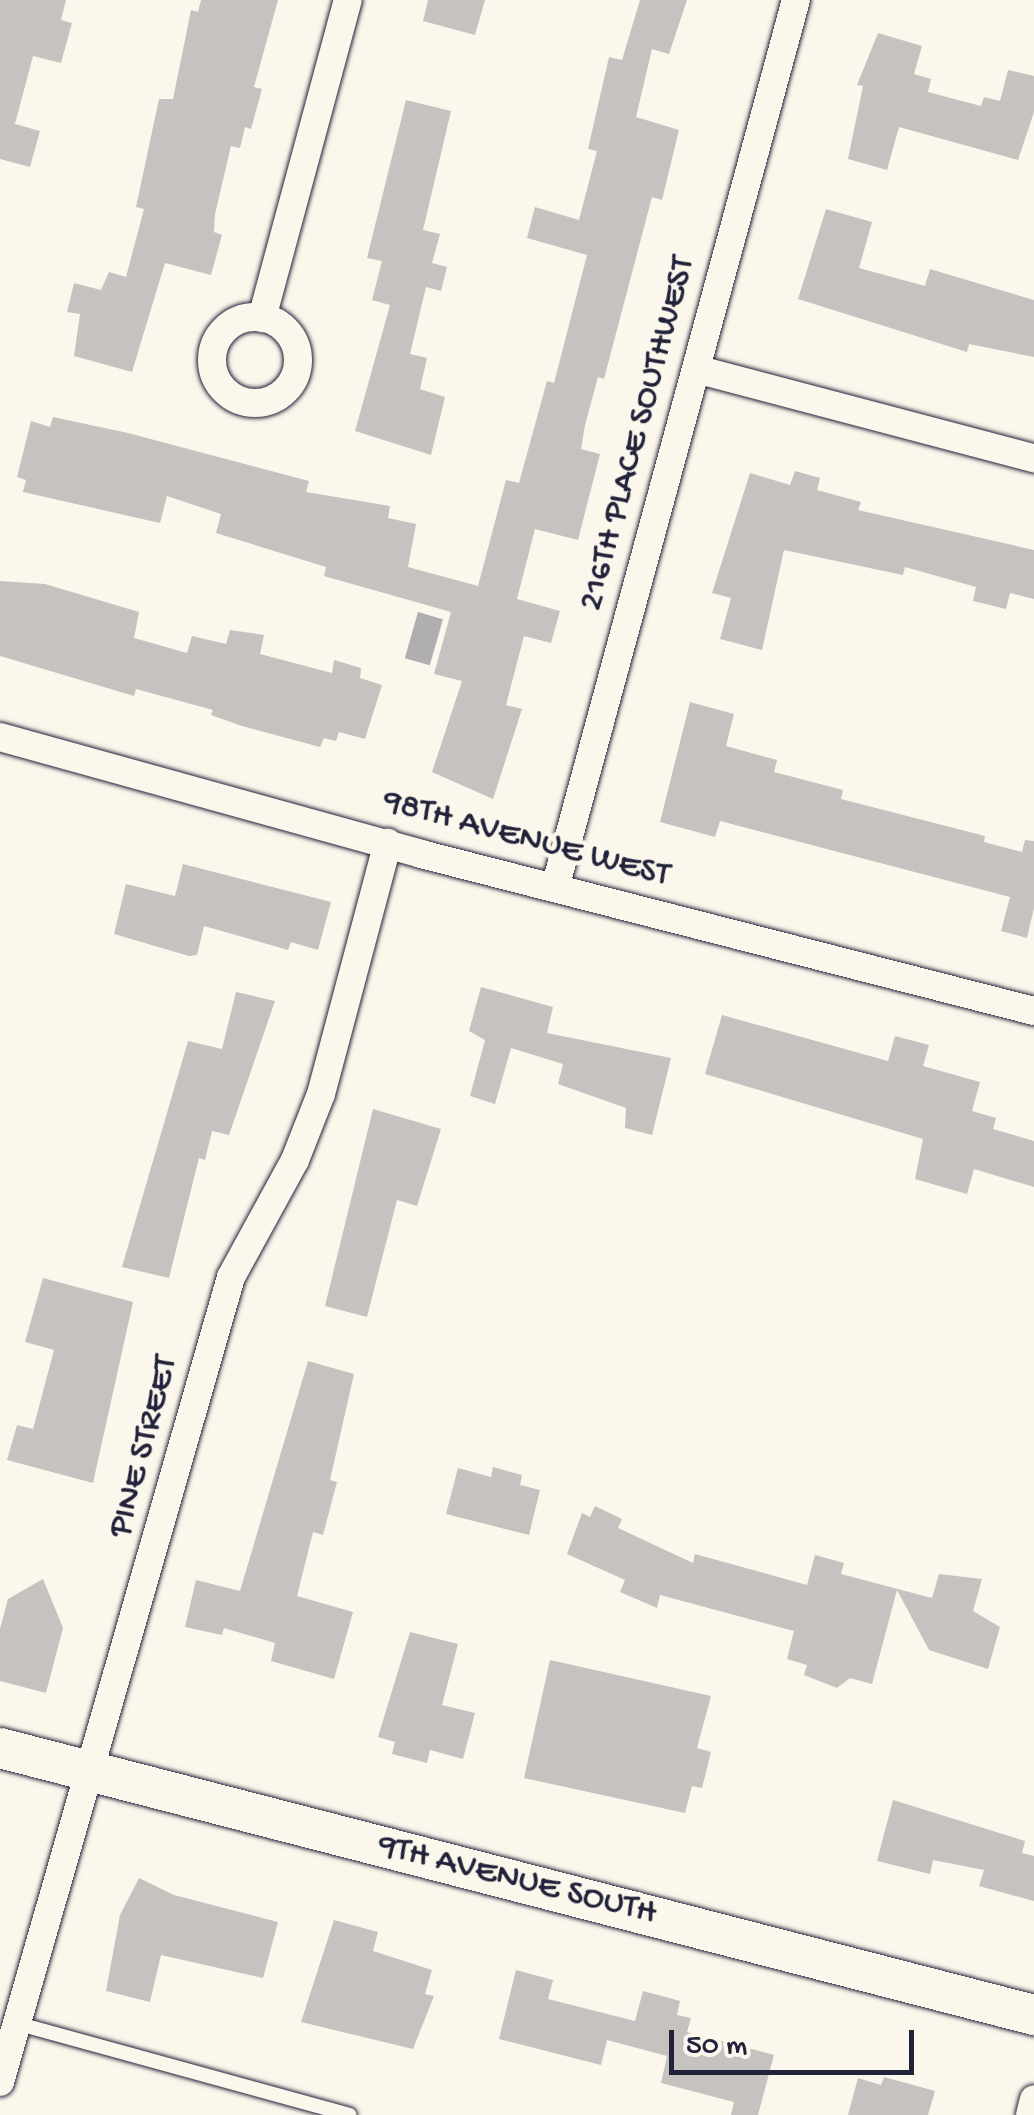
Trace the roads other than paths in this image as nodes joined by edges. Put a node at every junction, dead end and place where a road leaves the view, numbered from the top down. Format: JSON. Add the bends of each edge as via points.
{"nodes":[{"id":1,"x":348,"y":0,"type":"edge"},
{"id":2,"x":796,"y":0,"type":"edge"},
{"id":3,"x":262,"y":318,"type":"dead end"},
{"id":4,"x":696,"y":369,"type":"junction"},
{"id":5,"x":1034,"y":458,"type":"edge"},
{"id":6,"x":0,"y":736,"type":"edge"},
{"id":7,"x":388,"y":843,"type":"junction"},
{"id":8,"x":555,"y":888,"type":"junction"},
{"id":9,"x":1034,"y":1011,"type":"edge"},
{"id":10,"x":0,"y":1748,"type":"edge"},
{"id":11,"x":92,"y":1771,"type":"junction"},
{"id":12,"x":1034,"y":2015,"type":"edge"},
{"id":13,"x":16,"y":2023,"type":"junction"},
{"id":14,"x":0,"y":2082,"type":"edge"},
{"id":15,"x":1034,"y":2099,"type":"edge"},
{"id":16,"x":350,"y":2115,"type":"edge"},
{"id":17,"x":1030,"y":2115,"type":"edge"}],
"edges":[{"from":1,"to":3,"type":"street"},
{"from":2,"to":4,"type":"street","name":"216TH PLACE SOUTHWEST"},
{"from":4,"to":5,"type":"street"},
{"from":4,"to":8,"type":"street","name":"216TH PLACE SOUTHWEST"},
{"from":6,"to":7,"type":"street","name":"98TH AVENUE WEST"},
{"from":7,"to":8,"type":"street","name":"98TH AVENUE WEST"},
{"from":7,"to":11,"type":"street","name":"PINE STREET","via":[[320,1094],[295,1160],[231,1277]]},
{"from":8,"to":9,"type":"street","name":"98TH AVENUE WEST"},
{"from":10,"to":11,"type":"main road","name":"9TH AVENUE SOUTH"},
{"from":11,"to":12,"type":"main road","name":"9TH AVENUE SOUTH"},
{"from":11,"to":13,"type":"street","name":"PINE STREET"},
{"from":13,"to":14,"type":"street","name":"PINE STREET"},
{"from":13,"to":16,"type":"lane"},
{"from":15,"to":17,"type":"street"}]}
